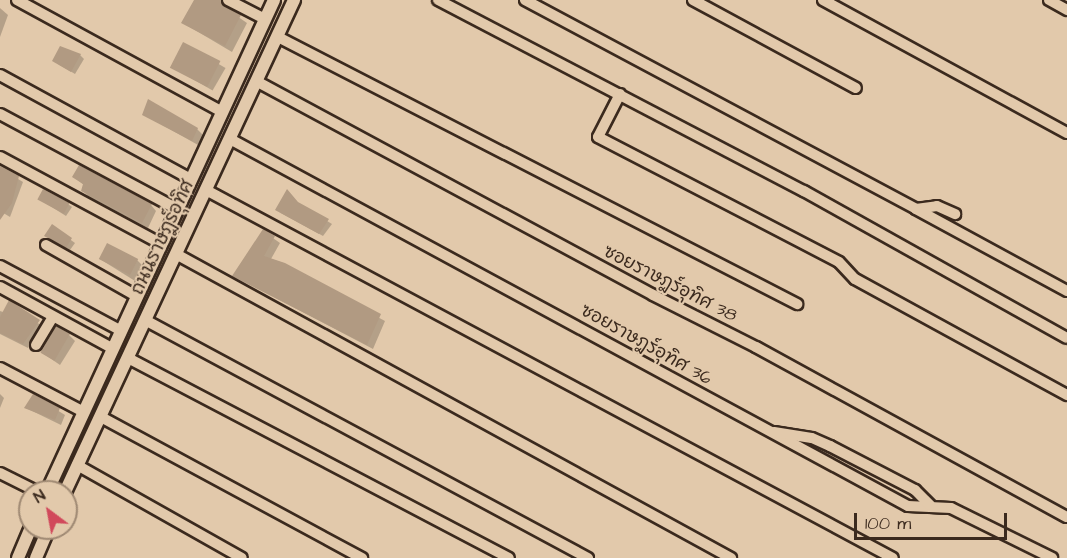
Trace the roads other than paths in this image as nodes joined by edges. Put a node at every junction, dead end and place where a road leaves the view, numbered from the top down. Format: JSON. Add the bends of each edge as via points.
{"nodes":[{"id":1,"x":17,"y":0,"type":"edge"},
{"id":2,"x":228,"y":0,"type":"edge"},
{"id":3,"x":274,"y":0,"type":"edge"},
{"id":4,"x":294,"y":0,"type":"edge"},
{"id":5,"x":438,"y":0,"type":"edge"},
{"id":6,"x":525,"y":0,"type":"edge"},
{"id":7,"x":693,"y":0,"type":"edge"},
{"id":8,"x":823,"y":0,"type":"edge"},
{"id":9,"x":1048,"y":0,"type":"edge"},
{"id":10,"x":1067,"y":10,"type":"edge"},
{"id":11,"x":265,"y":19,"type":"junction"},
{"id":12,"x":278,"y":37,"type":"junction"},
{"id":13,"x":0,"y":75,"type":"edge"},
{"id":14,"x":256,"y":81,"type":"junction"},
{"id":15,"x":856,"y":88,"type":"dead end"},
{"id":16,"x":620,"y":94,"type":"junction"},
{"id":17,"x":222,"y":112,"type":"junction"},
{"id":18,"x":0,"y":114,"type":"edge"},
{"id":19,"x":1067,"y":133,"type":"edge"},
{"id":20,"x":230,"y":139,"type":"junction"},
{"id":21,"x":0,"y":158,"type":"edge"},
{"id":22,"x":191,"y":179,"type":"junction"},
{"id":23,"x":206,"y":190,"type":"junction"},
{"id":24,"x":177,"y":209,"type":"junction"},
{"id":25,"x":916,"y":209,"type":"junction"},
{"id":26,"x":955,"y":214,"type":"dead end"},
{"id":27,"x":160,"y":243,"type":"junction"},
{"id":28,"x":46,"y":245,"type":"dead end"},
{"id":29,"x":176,"y":254,"type":"junction"},
{"id":30,"x":0,"y":266,"type":"edge"},
{"id":31,"x":0,"y":287,"type":"edge"},
{"id":32,"x":1067,"y":291,"type":"edge"},
{"id":33,"x":136,"y":296,"type":"junction"},
{"id":34,"x":797,"y":304,"type":"dead end"},
{"id":35,"x":53,"y":317,"type":"junction"},
{"id":36,"x":145,"y":320,"type":"junction"},
{"id":37,"x":120,"y":330,"type":"junction"},
{"id":38,"x":1067,"y":338,"type":"edge"},
{"id":39,"x":36,"y":345,"type":"dead end"},
{"id":40,"x":112,"y":348,"type":"junction"},
{"id":41,"x":128,"y":358,"type":"junction"},
{"id":42,"x":0,"y":368,"type":"edge"},
{"id":43,"x":1067,"y":394,"type":"edge"},
{"id":44,"x":82,"y":411,"type":"junction"},
{"id":45,"x":101,"y":417,"type":"junction"},
{"id":46,"x":765,"y":431,"type":"junction"},
{"id":47,"x":77,"y":465,"type":"junction"},
{"id":48,"x":0,"y":473,"type":"edge"},
{"id":49,"x":54,"y":476,"type":"junction"},
{"id":50,"x":52,"y":480,"type":"edge"},
{"id":51,"x":59,"y":480,"type":"edge"},
{"id":52,"x":70,"y":480,"type":"edge"},
{"id":53,"x":18,"y":482,"type":"edge"},
{"id":54,"x":930,"y":505,"type":"junction"},
{"id":55,"x":1067,"y":518,"type":"edge"},
{"id":56,"x":26,"y":540,"type":"edge"},
{"id":57,"x":44,"y":540,"type":"edge"},
{"id":58,"x":18,"y":558,"type":"edge"},
{"id":59,"x":36,"y":558,"type":"edge"},
{"id":60,"x":242,"y":558,"type":"edge"},
{"id":61,"x":362,"y":558,"type":"edge"},
{"id":62,"x":509,"y":558,"type":"edge"},
{"id":63,"x":588,"y":558,"type":"edge"},
{"id":64,"x":731,"y":558,"type":"edge"},
{"id":65,"x":893,"y":558,"type":"edge"},
{"id":66,"x":1052,"y":558,"type":"edge"}],
"edges":[{"from":1,"to":17,"type":"street"},
{"from":2,"to":11,"type":"street"},
{"from":3,"to":11,"type":"main road","name":"ถนนราษฎร์อุทิศ"},
{"from":4,"to":12,"type":"main road","name":"ถนนราษฎร์อุทิศ"},
{"from":5,"to":16,"type":"street"},
{"from":6,"to":25,"type":"street"},
{"from":7,"to":15,"type":"street"},
{"from":8,"to":19,"type":"street"},
{"from":9,"to":10,"type":"street"},
{"from":11,"to":17,"type":"main road","name":"ถนนราษฎร์อุทิศ"},
{"from":12,"to":14,"type":"main road","name":"ถนนราษฎร์อุทิศ"},
{"from":12,"to":34,"type":"street"},
{"from":13,"to":22,"type":"street"},
{"from":14,"to":20,"type":"main road","name":"ถนนราษฎร์อุทิศ"},
{"from":14,"to":55,"type":"street","name":"ซอยราษฎร์อุทิศ 38","via":[[797,369]]},
{"from":16,"to":38,"type":"street"},
{"from":16,"to":43,"type":"street","via":[[598,137],[838,262],[855,279]]},
{"from":17,"to":22,"type":"main road","name":"ถนนราษฎร์อุทิศ"},
{"from":18,"to":24,"type":"street"},
{"from":20,"to":23,"type":"main road","name":"ถนนราษฎร์อุทิศ"},
{"from":20,"to":46,"type":"street","name":"ซอยราษฎร์อุทิศ 36"},
{"from":21,"to":27,"type":"street"},
{"from":22,"to":24,"type":"main road","name":"ถนนราษฎร์อุทิศ"},
{"from":23,"to":29,"type":"main road","name":"ถนนราษฎร์อุทิศ"},
{"from":23,"to":65,"type":"street"},
{"from":24,"to":27,"type":"main road","name":"ถนนราษฎร์อุทิศ"},
{"from":25,"to":26,"type":"street","via":[[937,206]]},
{"from":25,"to":32,"type":"street"},
{"from":27,"to":33,"type":"main road","name":"ถนนราษฎร์อุทิศ"},
{"from":28,"to":33,"type":"street"},
{"from":29,"to":36,"type":"main road","name":"ถนนราษฎร์อุทิศ"},
{"from":29,"to":64,"type":"street"},
{"from":30,"to":37,"type":"street"},
{"from":31,"to":35,"type":"street"},
{"from":33,"to":37,"type":"main road","name":"ถนนราษฎร์อุทิศ"},
{"from":35,"to":39,"type":"street"},
{"from":35,"to":40,"type":"street"},
{"from":36,"to":41,"type":"main road","name":"ถนนราษฎร์อุทิศ"},
{"from":36,"to":63,"type":"street"},
{"from":37,"to":40,"type":"main road","name":"ถนนราษฎร์อุทิศ"},
{"from":40,"to":44,"type":"main road","name":"ถนนราษฎร์อุทิศ"},
{"from":41,"to":45,"type":"main road","name":"ถนนราษฎร์อุทิศ"},
{"from":41,"to":62,"type":"street"},
{"from":42,"to":44,"type":"street"},
{"from":44,"to":49,"type":"main road","name":"ถนนราษฎร์อุทิศ"},
{"from":45,"to":47,"type":"main road","name":"ถนนราษฎร์อุทิศ"},
{"from":45,"to":61,"type":"street"},
{"from":46,"to":54,"type":"street","name":"ซอยราษฎร์อุทิศ 36","via":[[908,506]]},
{"from":46,"to":54,"type":"street","via":[[812,438],[830,446],[915,490]]},
{"from":47,"to":52,"type":"main road","name":"ถนนราษฎร์อุทิศ"},
{"from":47,"to":60,"type":"street"},
{"from":48,"to":53,"type":"street"},
{"from":49,"to":50,"type":"main road","name":"ถนนราษฎร์อุทิศ"},
{"from":49,"to":51,"type":"main road"},
{"from":54,"to":66,"type":"street","name":"ซอยราษฎร์อุทิศ 36","via":[[951,508]]},
{"from":56,"to":58,"type":"main road"},
{"from":57,"to":59,"type":"main road"}]}
